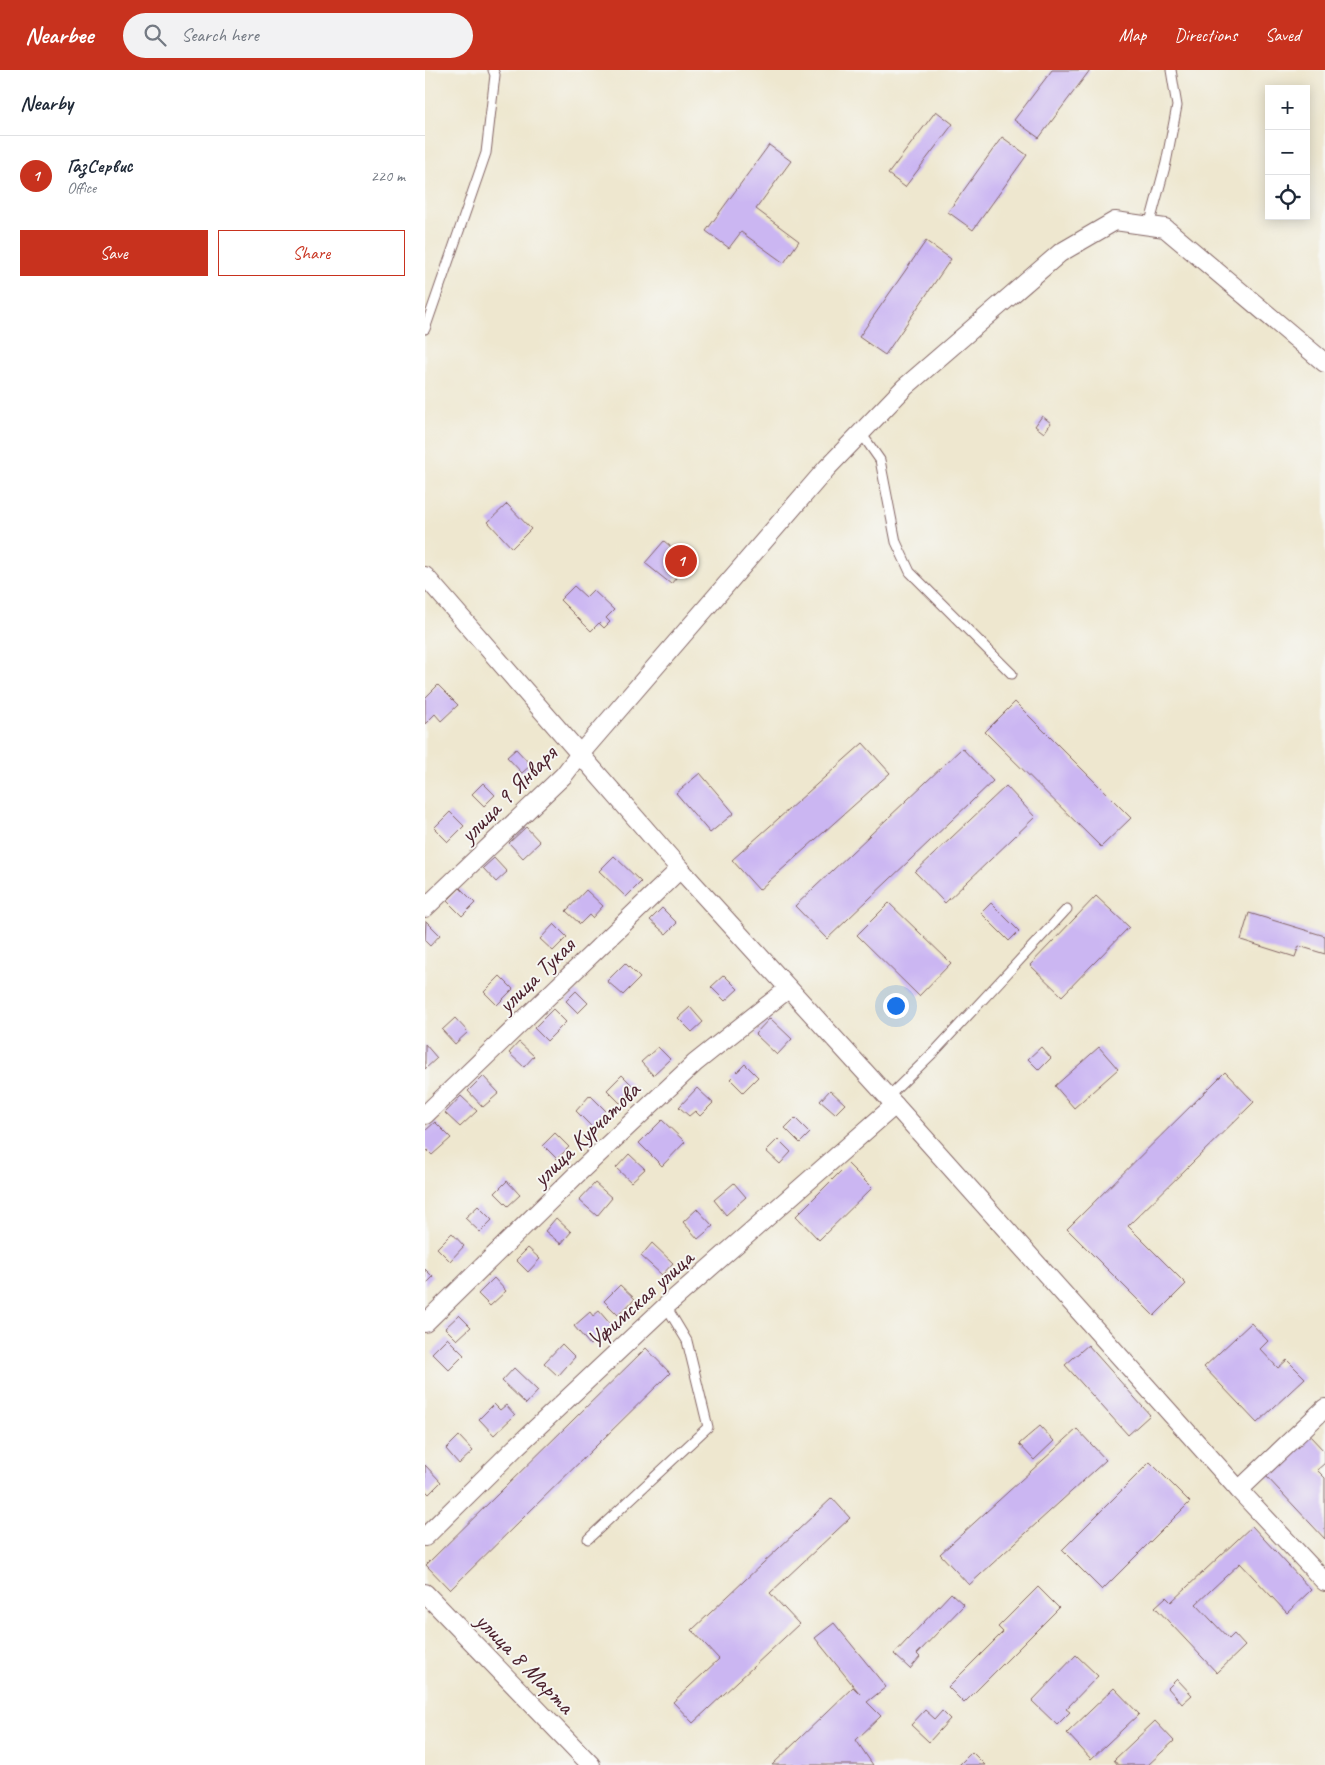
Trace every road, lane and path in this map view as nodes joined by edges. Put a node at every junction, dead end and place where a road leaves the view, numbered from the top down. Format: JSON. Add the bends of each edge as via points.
{"nodes":[{"id":1,"x":493,"y":70,"type":"edge"},
{"id":2,"x":1171,"y":70,"type":"edge"},
{"id":3,"x":1149,"y":226,"type":"junction"},
{"id":4,"x":425,"y":329,"type":"edge"},
{"id":5,"x":1325,"y":363,"type":"edge"},
{"id":6,"x":861,"y":432,"type":"junction"},
{"id":7,"x":425,"y":576,"type":"edge"},
{"id":8,"x":1012,"y":674,"type":"dead end"},
{"id":9,"x":580,"y":754,"type":"junction"},
{"id":10,"x":680,"y":869,"type":"junction"},
{"id":11,"x":425,"y":908,"type":"edge"},
{"id":12,"x":1067,"y":909,"type":"dead end"},
{"id":13,"x":788,"y":989,"type":"junction"},
{"id":14,"x":891,"y":1101,"type":"junction"},
{"id":15,"x":425,"y":1114,"type":"edge"},
{"id":16,"x":666,"y":1306,"type":"junction"},
{"id":17,"x":425,"y":1323,"type":"edge"},
{"id":18,"x":1325,"y":1408,"type":"edge"},
{"id":19,"x":1239,"y":1490,"type":"junction"},
{"id":20,"x":425,"y":1537,"type":"edge"},
{"id":21,"x":588,"y":1539,"type":"dead end"},
{"id":22,"x":1325,"y":1582,"type":"edge"},
{"id":23,"x":425,"y":1593,"type":"edge"},
{"id":24,"x":591,"y":1765,"type":"edge"}],
"edges":[{"from":1,"to":4,"type":"lane","via":[[486,153]]},
{"from":2,"to":3,"type":"lane","via":[[1177,106]]},
{"from":3,"to":5,"type":"street","name":"улица 9 Января","via":[[1165,228]]},
{"from":3,"to":6,"type":"street","name":"улица 9 Января","via":[[1115,221],[1060,253],[905,387]]},
{"from":6,"to":8,"type":"lane","via":[[879,460],[896,542],[911,572]]},
{"from":6,"to":9,"type":"street","name":"улица 9 Января"},
{"from":7,"to":9,"type":"street"},
{"from":9,"to":10,"type":"street"},
{"from":9,"to":11,"type":"street","name":"улица 9 Января","via":[[565,775]]},
{"from":10,"to":13,"type":"street"},
{"from":10,"to":15,"type":"street","name":"улица Тукая"},
{"from":12,"to":14,"type":"lane"},
{"from":13,"to":14,"type":"street"},
{"from":13,"to":17,"type":"street","name":"улица Курчатова","via":[[695,1063]]},
{"from":14,"to":16,"type":"street","name":"Уфимская улица"},
{"from":14,"to":19,"type":"street"},
{"from":16,"to":20,"type":"street","name":"Уфимская улица"},
{"from":16,"to":21,"type":"lane","via":[[687,1341],[708,1427]]},
{"from":18,"to":19,"type":"street"},
{"from":19,"to":22,"type":"street"},
{"from":23,"to":24,"type":"street","name":"улица 8 Марта"}]}
